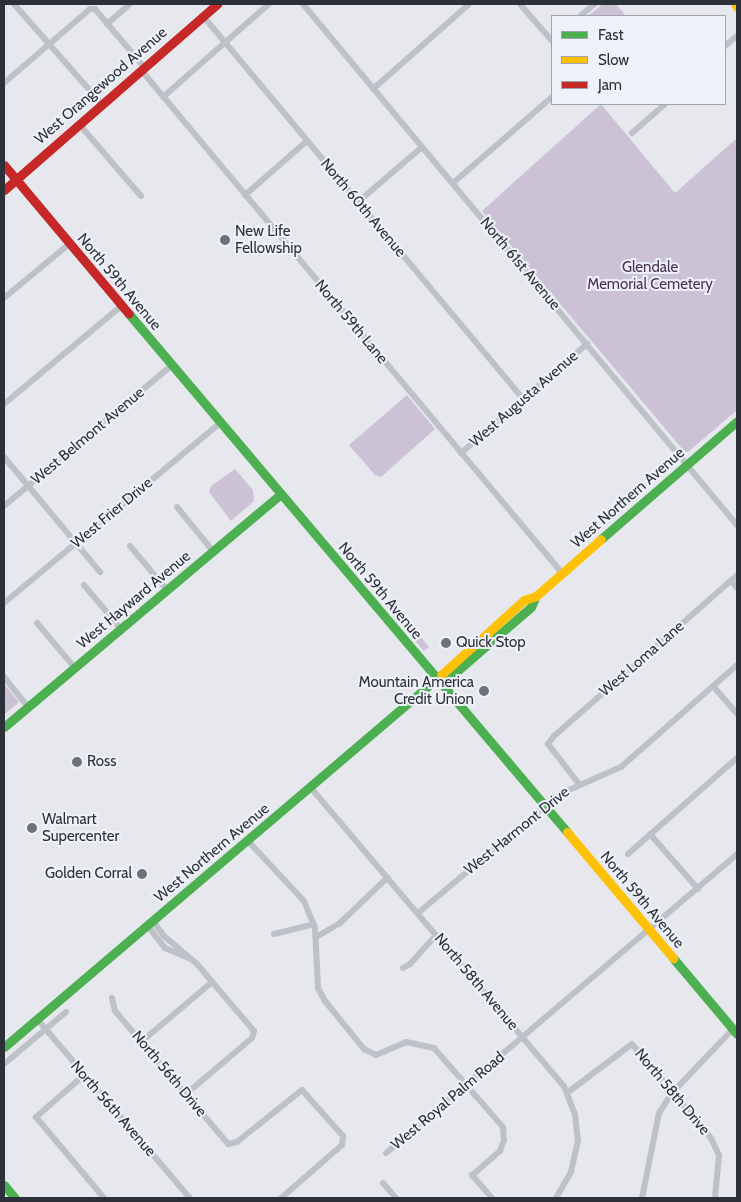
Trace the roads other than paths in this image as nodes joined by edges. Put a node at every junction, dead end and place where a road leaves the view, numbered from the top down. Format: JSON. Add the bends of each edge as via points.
{"nodes":[{"id":1,"x":14,"y":4,"type":"edge"},
{"id":2,"x":130,"y":4,"type":"edge"},
{"id":3,"x":217,"y":4,"type":"edge"},
{"id":4,"x":268,"y":4,"type":"edge"},
{"id":5,"x":303,"y":4,"type":"edge"},
{"id":6,"x":469,"y":4,"type":"edge"},
{"id":7,"x":520,"y":4,"type":"edge"},
{"id":8,"x":595,"y":4,"type":"edge"},
{"id":9,"x":581,"y":15,"type":"edge"},
{"id":10,"x":203,"y":16,"type":"junction"},
{"id":11,"x":107,"y":24,"type":"junction"},
{"id":12,"x":737,"y":36,"type":"edge"},
{"id":13,"x":551,"y":40,"type":"edge"},
{"id":14,"x":224,"y":42,"type":"junction"},
{"id":15,"x":48,"y":43,"type":"junction"},
{"id":16,"x":726,"y":45,"type":"edge"},
{"id":17,"x":142,"y":68,"type":"junction"},
{"id":18,"x":4,"y":82,"type":"edge"},
{"id":19,"x":373,"y":88,"type":"junction"},
{"id":20,"x":163,"y":96,"type":"junction"},
{"id":21,"x":551,"y":98,"type":"edge"},
{"id":22,"x":102,"y":104,"type":"junction"},
{"id":23,"x":664,"y":105,"type":"edge"},
{"id":24,"x":79,"y":124,"type":"junction"},
{"id":25,"x":632,"y":133,"type":"dead end"},
{"id":26,"x":307,"y":141,"type":"junction"},
{"id":27,"x":422,"y":147,"type":"junction"},
{"id":28,"x":4,"y":166,"type":"edge"},
{"id":29,"x":16,"y":180,"type":"junction"},
{"id":30,"x":453,"y":183,"type":"junction"},
{"id":31,"x":4,"y":190,"type":"edge"},
{"id":32,"x":245,"y":194,"type":"junction"},
{"id":33,"x":141,"y":196,"type":"dead end"},
{"id":34,"x":358,"y":202,"type":"junction"},
{"id":35,"x":69,"y":244,"type":"junction"},
{"id":36,"x":4,"y":298,"type":"edge"},
{"id":37,"x":121,"y":306,"type":"junction"},
{"id":38,"x":587,"y":344,"type":"junction"},
{"id":39,"x":171,"y":366,"type":"junction"},
{"id":40,"x":523,"y":399,"type":"junction"},
{"id":41,"x":4,"y":404,"type":"edge"},
{"id":42,"x":737,"y":421,"type":"edge"},
{"id":43,"x":221,"y":422,"type":"junction"},
{"id":44,"x":461,"y":453,"type":"junction"},
{"id":45,"x":4,"y":457,"type":"edge"},
{"id":46,"x":687,"y":464,"type":"junction"},
{"id":47,"x":28,"y":486,"type":"junction"},
{"id":48,"x":281,"y":494,"type":"junction"},
{"id":49,"x":4,"y":506,"type":"edge"},
{"id":50,"x":177,"y":507,"type":"dead end"},
{"id":51,"x":737,"y":525,"type":"edge"},
{"id":52,"x":76,"y":543,"type":"junction"},
{"id":53,"x":130,"y":546,"type":"dead end"},
{"id":54,"x":213,"y":551,"type":"junction"},
{"id":55,"x":100,"y":572,"type":"dead end"},
{"id":56,"x":562,"y":573,"type":"junction"},
{"id":57,"x":737,"y":575,"type":"edge"},
{"id":58,"x":731,"y":581,"type":"junction"},
{"id":59,"x":84,"y":585,"type":"dead end"},
{"id":60,"x":737,"y":588,"type":"edge"},
{"id":61,"x":167,"y":590,"type":"junction"},
{"id":62,"x":4,"y":603,"type":"edge"},
{"id":63,"x":37,"y":623,"type":"dead end"},
{"id":64,"x":121,"y":628,"type":"junction"},
{"id":65,"x":737,"y":665,"type":"edge"},
{"id":66,"x":75,"y":668,"type":"junction"},
{"id":67,"x":4,"y":677,"type":"edge"},
{"id":68,"x":437,"y":681,"type":"junction"},
{"id":69,"x":713,"y":686,"type":"junction"},
{"id":70,"x":28,"y":707,"type":"junction"},
{"id":71,"x":737,"y":714,"type":"edge"},
{"id":72,"x":4,"y":727,"type":"edge"},
{"id":73,"x":737,"y":758,"type":"edge"},
{"id":74,"x":579,"y":784,"type":"junction"},
{"id":75,"x":311,"y":788,"type":"junction"},
{"id":76,"x":544,"y":806,"type":"junction"},
{"id":77,"x":650,"y":834,"type":"junction"},
{"id":78,"x":248,"y":841,"type":"junction"},
{"id":79,"x":628,"y":854,"type":"dead end"},
{"id":80,"x":737,"y":854,"type":"edge"},
{"id":81,"x":388,"y":877,"type":"junction"},
{"id":82,"x":698,"y":889,"type":"junction"},
{"id":83,"x":418,"y":913,"type":"junction"},
{"id":84,"x":150,"y":923,"type":"junction"},
{"id":85,"x":314,"y":924,"type":"junction"},
{"id":86,"x":650,"y":931,"type":"junction"},
{"id":87,"x":274,"y":934,"type":"dead end"},
{"id":88,"x":436,"y":935,"type":"junction"},
{"id":89,"x":316,"y":937,"type":"junction"},
{"id":90,"x":403,"y":968,"type":"dead end"},
{"id":91,"x":212,"y":982,"type":"junction"},
{"id":92,"x":112,"y":998,"type":"dead end"},
{"id":93,"x":66,"y":1012,"type":"dead end"},
{"id":94,"x":37,"y":1019,"type":"junction"},
{"id":95,"x":45,"y":1029,"type":"junction"},
{"id":96,"x":735,"y":1031,"type":"edge"},
{"id":97,"x":523,"y":1038,"type":"junction"},
{"id":98,"x":141,"y":1042,"type":"junction"},
{"id":99,"x":4,"y":1047,"type":"edge"},
{"id":100,"x":4,"y":1064,"type":"edge"},
{"id":101,"x":84,"y":1075,"type":"junction"},
{"id":102,"x":467,"y":1085,"type":"junction"},
{"id":103,"x":567,"y":1093,"type":"junction"},
{"id":104,"x":672,"y":1093,"type":"junction"},
{"id":105,"x":186,"y":1094,"type":"junction"},
{"id":106,"x":386,"y":1153,"type":"dead end"},
{"id":107,"x":383,"y":1184,"type":"dead end"},
{"id":108,"x":4,"y":1185,"type":"edge"},
{"id":109,"x":15,"y":1198,"type":"edge"},
{"id":110,"x":104,"y":1198,"type":"edge"},
{"id":111,"x":190,"y":1198,"type":"edge"},
{"id":112,"x":281,"y":1198,"type":"edge"},
{"id":113,"x":396,"y":1198,"type":"edge"},
{"id":114,"x":492,"y":1198,"type":"edge"},
{"id":115,"x":556,"y":1198,"type":"edge"},
{"id":116,"x":642,"y":1198,"type":"edge"},
{"id":117,"x":715,"y":1198,"type":"edge"}],
"edges":[{"from":1,"to":15,"type":"street"},
{"from":2,"to":11,"type":"street"},
{"from":3,"to":10,"type":"main road","name":"West Orangewood Avenue"},
{"from":4,"to":14,"type":"street"},
{"from":5,"to":19,"type":"street","name":"North 61st Avenue"},
{"from":6,"to":19,"type":"street"},
{"from":7,"to":13,"type":"street"},
{"from":8,"to":9,"type":"street"},
{"from":10,"to":14,"type":"street","name":"North 60th Avenue"},
{"from":10,"to":17,"type":"main road","name":"West Orangewood Avenue"},
{"from":11,"to":15,"type":"street","name":"North 59th Lane","via":[[90,8]]},
{"from":11,"to":17,"type":"street","name":"North 59th Lane"},
{"from":12,"to":16,"type":"street"},
{"from":14,"to":20,"type":"street"},
{"from":14,"to":26,"type":"street","name":"North 60th Avenue"},
{"from":15,"to":18,"type":"street"},
{"from":15,"to":22,"type":"street"},
{"from":17,"to":20,"type":"street","name":"North 59th Lane"},
{"from":17,"to":22,"type":"main road","name":"West Orangewood Avenue"},
{"from":19,"to":27,"type":"street","name":"North 61st Avenue"},
{"from":20,"to":32,"type":"street","name":"North 59th Lane"},
{"from":21,"to":30,"type":"street"},
{"from":22,"to":24,"type":"main road","name":"West Orangewood Avenue"},
{"from":23,"to":25,"type":"street"},
{"from":24,"to":29,"type":"main road","name":"West Orangewood Avenue"},
{"from":24,"to":33,"type":"street"},
{"from":26,"to":32,"type":"street"},
{"from":26,"to":34,"type":"street","name":"North 60th Avenue"},
{"from":27,"to":30,"type":"street","name":"North 61st Avenue"},
{"from":27,"to":34,"type":"street"},
{"from":28,"to":29,"type":"main road","name":"North 59th Avenue"},
{"from":29,"to":31,"type":"main road","name":"West Orangewood Avenue"},
{"from":29,"to":35,"type":"main road","name":"North 59th Avenue"},
{"from":30,"to":38,"type":"street","name":"North 61st Avenue"},
{"from":32,"to":44,"type":"street","name":"North 59th Lane"},
{"from":34,"to":40,"type":"street","name":"North 60th Avenue"},
{"from":35,"to":36,"type":"street"},
{"from":35,"to":37,"type":"main road","name":"North 59th Avenue"},
{"from":37,"to":39,"type":"main road","name":"North 59th Avenue"},
{"from":37,"to":41,"type":"street"},
{"from":38,"to":40,"type":"street","name":"West Augusta Avenue"},
{"from":38,"to":46,"type":"street","name":"North 61st Avenue"},
{"from":39,"to":43,"type":"main road","name":"North 59th Avenue"},
{"from":39,"to":47,"type":"street","name":"West Belmont Avenue"},
{"from":40,"to":44,"type":"street","name":"West Augusta Avenue"},
{"from":42,"to":46,"type":"main road","name":"West Northern Avenue"},
{"from":43,"to":48,"type":"main road","name":"North 59th Avenue"},
{"from":43,"to":52,"type":"street","name":"West Frier Drive"},
{"from":44,"to":56,"type":"street","name":"North 59th Lane"},
{"from":45,"to":47,"type":"street"},
{"from":46,"to":51,"type":"street","name":"North 61st Avenue"},
{"from":46,"to":56,"type":"main road","name":"West Northern Avenue"},
{"from":47,"to":49,"type":"street","name":"West Belmont Avenue"},
{"from":47,"to":52,"type":"street"},
{"from":48,"to":54,"type":"main road","name":"West Hayward Avenue"},
{"from":48,"to":68,"type":"main road","name":"North 59th Avenue"},
{"from":50,"to":54,"type":"street"},
{"from":52,"to":55,"type":"street"},
{"from":52,"to":62,"type":"street","name":"West Frier Drive"},
{"from":53,"to":61,"type":"street"},
{"from":54,"to":61,"type":"main road","name":"West Hayward Avenue"},
{"from":56,"to":68,"type":"main road","name":"West Northern Avenue","via":[[536,596],[524,600],[444,671]]},
{"from":57,"to":58,"type":"street","name":"West Loma Lane"},
{"from":58,"to":60,"type":"street"},
{"from":58,"to":74,"type":"street","name":"West Loma Lane","via":[[548,744]]},
{"from":59,"to":64,"type":"street"},
{"from":61,"to":64,"type":"main road","name":"West Hayward Avenue"},
{"from":63,"to":66,"type":"street"},
{"from":64,"to":66,"type":"main road","name":"West Hayward Avenue"},
{"from":65,"to":69,"type":"street","name":"West Harmont Drive"},
{"from":66,"to":70,"type":"main road","name":"West Hayward Avenue"},
{"from":67,"to":70,"type":"street"},
{"from":68,"to":75,"type":"main road","name":"West Northern Avenue"},
{"from":68,"to":76,"type":"main road","name":"North 59th Avenue"},
{"from":69,"to":71,"type":"street"},
{"from":69,"to":74,"type":"street","name":"West Harmont Drive","via":[[621,767]]},
{"from":70,"to":72,"type":"main road","name":"West Hayward Avenue"},
{"from":73,"to":77,"type":"street"},
{"from":74,"to":76,"type":"street","name":"West Harmont Drive"},
{"from":75,"to":78,"type":"main road","name":"West Northern Avenue"},
{"from":75,"to":81,"type":"street","name":"North 58th Avenue"},
{"from":76,"to":83,"type":"street","name":"West Harmont Drive"},
{"from":76,"to":86,"type":"main road","name":"North 59th Avenue"},
{"from":77,"to":79,"type":"street"},
{"from":77,"to":82,"type":"street"},
{"from":78,"to":84,"type":"main road","name":"West Northern Avenue"},
{"from":78,"to":85,"type":"street","via":[[296,891]]},
{"from":80,"to":82,"type":"street","name":"West Royal Palm Road"},
{"from":81,"to":83,"type":"street","name":"North 58th Avenue"},
{"from":81,"to":89,"type":"street","via":[[347,917]]},
{"from":82,"to":86,"type":"street","name":"West Royal Palm Road"},
{"from":83,"to":88,"type":"street","name":"North 58th Avenue"},
{"from":84,"to":91,"type":"street","via":[[165,948],[193,960]]},
{"from":84,"to":94,"type":"main road","name":"West Northern Avenue"},
{"from":85,"to":87,"type":"street"},
{"from":85,"to":89,"type":"street"},
{"from":86,"to":96,"type":"main road","name":"North 59th Avenue"},
{"from":86,"to":97,"type":"street","name":"West Royal Palm Road"},
{"from":88,"to":90,"type":"street"},
{"from":88,"to":97,"type":"street","name":"North 58th Avenue"},
{"from":89,"to":102,"type":"street","via":[[314,966],[318,988],[364,1048],[376,1055],[406,1042],[426,1044],[438,1051]]},
{"from":91,"to":98,"type":"street"},
{"from":91,"to":105,"type":"street","via":[[254,1034]]},
{"from":92,"to":98,"type":"street","name":"North 56th Drive","via":[[116,1012]]},
{"from":93,"to":95,"type":"street"},
{"from":94,"to":95,"type":"street","name":"North 56th Avenue"},
{"from":94,"to":99,"type":"main road","name":"West Northern Avenue"},
{"from":95,"to":100,"type":"street"},
{"from":95,"to":101,"type":"street","name":"North 56th Avenue"},
{"from":96,"to":104,"type":"street"},
{"from":97,"to":102,"type":"street","name":"West Royal Palm Road"},
{"from":97,"to":103,"type":"street","name":"North 58th Avenue"},
{"from":98,"to":105,"type":"street","name":"North 56th Drive"},
{"from":101,"to":110,"type":"street","via":[[36,1116]]},
{"from":101,"to":111,"type":"street","name":"North 56th Avenue"},
{"from":102,"to":106,"type":"street","name":"West Royal Palm Road"},
{"from":102,"to":114,"type":"street","via":[[503,1127],[504,1140],[500,1151],[472,1175]]},
{"from":103,"to":104,"type":"street","name":"North 58th Drive","via":[[632,1044]]},
{"from":103,"to":115,"type":"street","name":"North 58th Avenue","via":[[575,1114],[577,1152],[567,1182]]},
{"from":104,"to":116,"type":"street","via":[[658,1113]]},
{"from":104,"to":117,"type":"street","name":"North 58th Drive","via":[[711,1138],[719,1155]]},
{"from":105,"to":112,"type":"street","name":"North 56th Drive","via":[[232,1145],[302,1090],[343,1140],[342,1145]]},
{"from":107,"to":113,"type":"street"},
{"from":108,"to":109,"type":"main road"}]}
